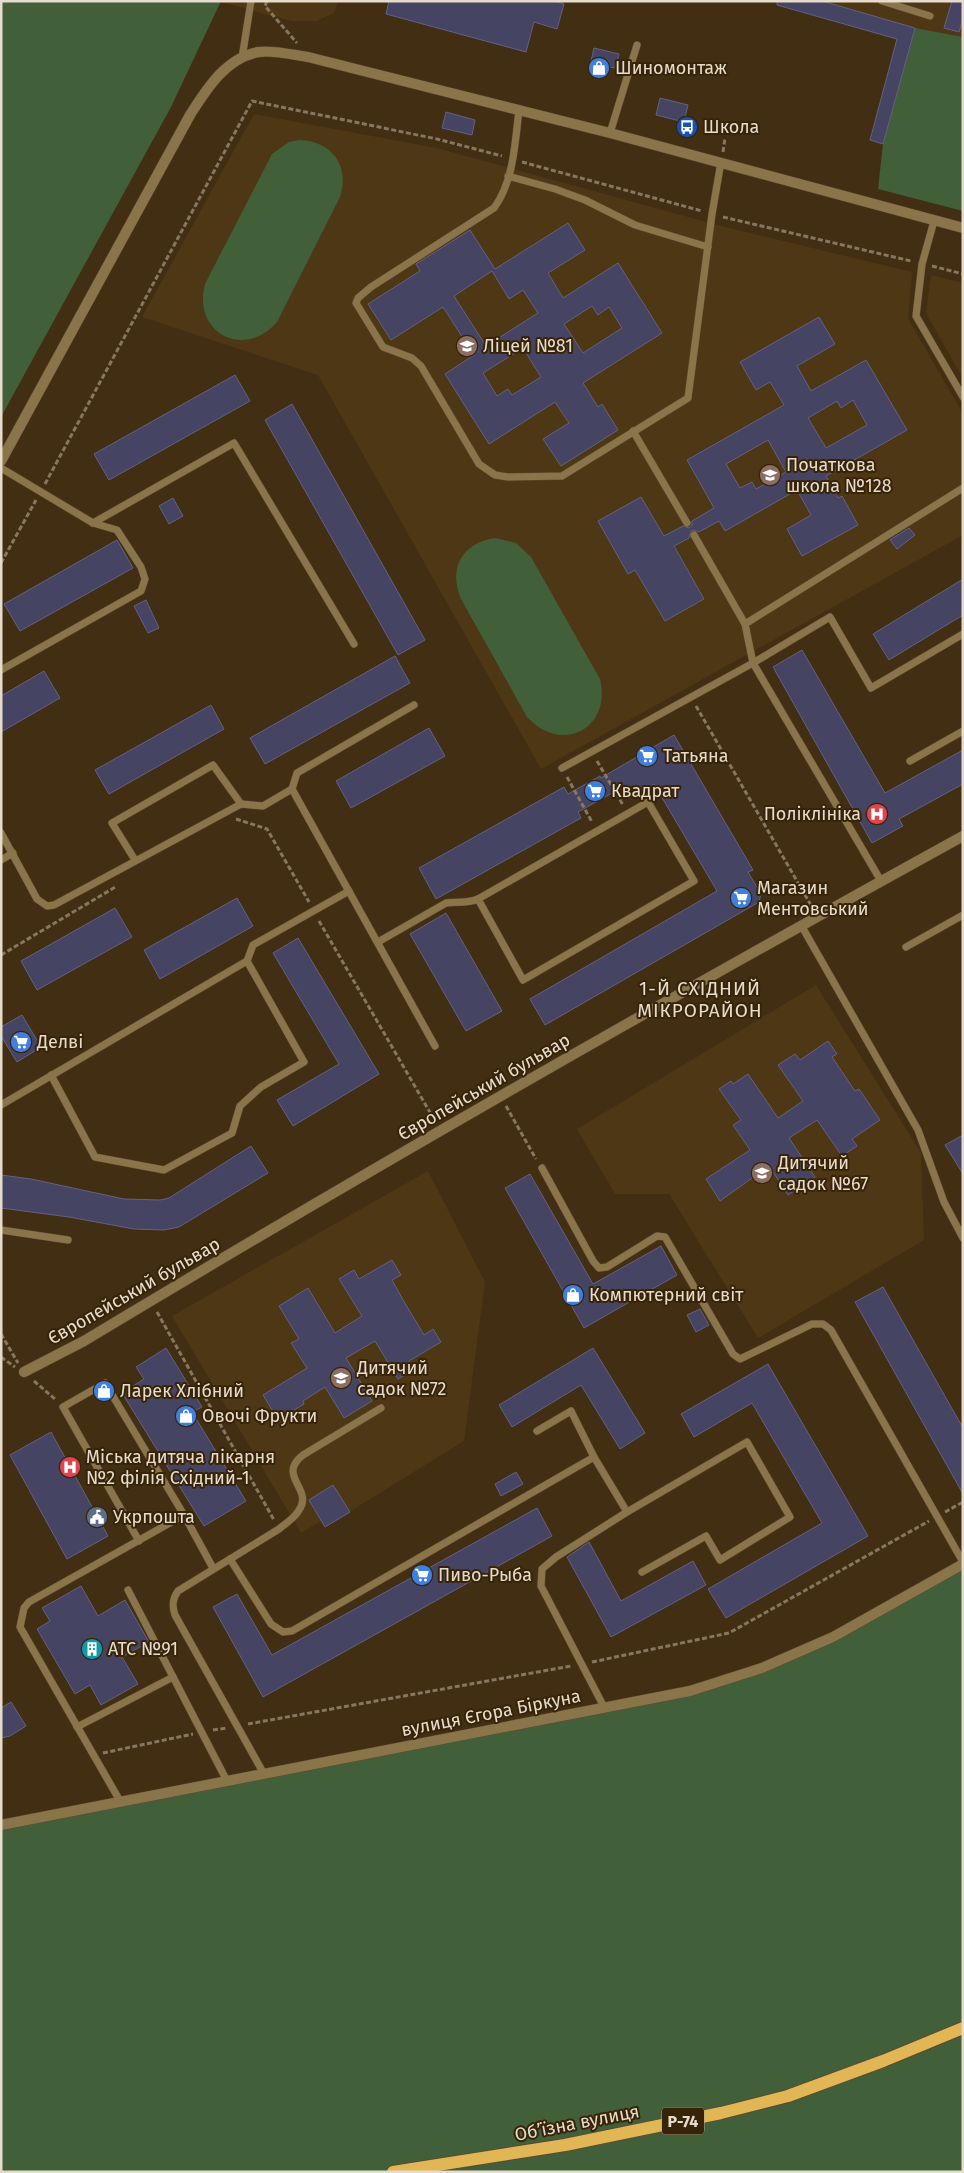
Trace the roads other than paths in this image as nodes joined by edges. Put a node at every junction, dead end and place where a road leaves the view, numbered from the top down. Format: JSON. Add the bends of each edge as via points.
{"nodes":[{"id":1,"x":250,"y":1,"type":"edge"},
{"id":2,"x":882,"y":1,"type":"edge"},
{"id":3,"x":930,"y":16,"type":"dead end"},
{"id":4,"x":638,"y":45,"type":"dead end"},
{"id":5,"x":242,"y":58,"type":"junction"},
{"id":6,"x":519,"y":110,"type":"junction"},
{"id":7,"x":610,"y":133,"type":"junction"},
{"id":8,"x":721,"y":162,"type":"junction"},
{"id":9,"x":508,"y":176,"type":"junction"},
{"id":10,"x":934,"y":221,"type":"junction"},
{"id":11,"x":963,"y":228,"type":"edge"},
{"id":12,"x":708,"y":247,"type":"junction"},
{"id":13,"x":963,"y":396,"type":"edge"},
{"id":14,"x":633,"y":431,"type":"junction"},
{"id":15,"x":1,"y":461,"type":"edge"},
{"id":16,"x":1,"y":468,"type":"edge"},
{"id":17,"x":963,"y":488,"type":"edge"},
{"id":18,"x":93,"y":523,"type":"junction"},
{"id":19,"x":687,"y":523,"type":"dead end"},
{"id":20,"x":694,"y":535,"type":"dead end"},
{"id":21,"x":745,"y":624,"type":"junction"},
{"id":22,"x":963,"y":634,"type":"edge"},
{"id":23,"x":354,"y":644,"type":"dead end"},
{"id":24,"x":753,"y":663,"type":"junction"},
{"id":25,"x":1,"y":670,"type":"edge"},
{"id":26,"x":414,"y":705,"type":"dead end"},
{"id":27,"x":963,"y":731,"type":"edge"},
{"id":28,"x":910,"y":761,"type":"dead end"},
{"id":29,"x":562,"y":768,"type":"road end"},
{"id":30,"x":292,"y":788,"type":"junction"},
{"id":31,"x":241,"y":804,"type":"junction"},
{"id":32,"x":1,"y":833,"type":"edge"},
{"id":33,"x":963,"y":836,"type":"edge"},
{"id":34,"x":13,"y":853,"type":"junction"},
{"id":35,"x":1,"y":860,"type":"edge"},
{"id":36,"x":135,"y":860,"type":"junction"},
{"id":37,"x":881,"y":881,"type":"junction"},
{"id":38,"x":349,"y":891,"type":"junction"},
{"id":39,"x":478,"y":899,"type":"junction"},
{"id":40,"x":963,"y":915,"type":"edge"},
{"id":41,"x":800,"y":925,"type":"junction"},
{"id":42,"x":378,"y":942,"type":"junction"},
{"id":43,"x":906,"y":947,"type":"dead end"},
{"id":44,"x":247,"y":961,"type":"junction"},
{"id":45,"x":435,"y":1046,"type":"dead end"},
{"id":46,"x":52,"y":1075,"type":"junction"},
{"id":47,"x":1,"y":1104,"type":"edge"},
{"id":48,"x":542,"y":1168,"type":"road end"},
{"id":49,"x":1,"y":1230,"type":"edge"},
{"id":50,"x":963,"y":1238,"type":"edge"},
{"id":51,"x":68,"y":1240,"type":"dead end"},
{"id":52,"x":24,"y":1372,"type":"road end"},
{"id":53,"x":381,"y":1408,"type":"dead end"},
{"id":54,"x":536,"y":1432,"type":"dead end"},
{"id":55,"x":594,"y":1457,"type":"junction"},
{"id":56,"x":627,"y":1512,"type":"junction"},
{"id":57,"x":184,"y":1516,"type":"junction"},
{"id":58,"x":139,"y":1541,"type":"junction"},
{"id":59,"x":230,"y":1559,"type":"junction"},
{"id":60,"x":963,"y":1563,"type":"edge"},
{"id":61,"x":213,"y":1568,"type":"junction"},
{"id":62,"x":642,"y":1572,"type":"dead end"},
{"id":63,"x":128,"y":1590,"type":"dead end"},
{"id":64,"x":172,"y":1677,"type":"junction"},
{"id":65,"x":604,"y":1707,"type":"junction"},
{"id":66,"x":77,"y":1728,"type":"junction"},
{"id":67,"x":264,"y":1774,"type":"junction"},
{"id":68,"x":227,"y":1781,"type":"junction"},
{"id":69,"x":120,"y":1802,"type":"junction"},
{"id":70,"x":1,"y":1825,"type":"edge"},
{"id":71,"x":963,"y":2028,"type":"edge"},
{"id":72,"x":393,"y":2172,"type":"edge"}],
"edges":[{"from":1,"to":5,"type":"lane"},
{"from":2,"to":3,"type":"lane"},
{"from":4,"to":7,"type":"lane"},
{"from":5,"to":6,"type":"street","via":[[259,52],[308,57]]},
{"from":5,"to":15,"type":"street","via":[[207,87],[190,115]]},
{"from":6,"to":7,"type":"street"},
{"from":6,"to":9,"type":"lane"},
{"from":7,"to":8,"type":"street"},
{"from":8,"to":10,"type":"street"},
{"from":8,"to":12,"type":"lane"},
{"from":9,"to":12,"type":"lane","via":[[585,200],[635,225]]},
{"from":9,"to":14,"type":"lane","via":[[494,208],[371,287],[356,303],[361,314],[383,347],[412,358],[421,366],[473,456],[494,475],[562,476]]},
{"from":10,"to":11,"type":"street"},
{"from":10,"to":13,"type":"lane","via":[[922,264],[916,316]]},
{"from":12,"to":14,"type":"lane","via":[[688,398]]},
{"from":14,"to":19,"type":"lane"},
{"from":16,"to":18,"type":"lane"},
{"from":17,"to":21,"type":"lane"},
{"from":18,"to":23,"type":"lane","via":[[234,443]]},
{"from":18,"to":25,"type":"lane","via":[[117,530],[141,567],[144,579],[141,591]]},
{"from":20,"to":21,"type":"lane"},
{"from":21,"to":24,"type":"lane"},
{"from":22,"to":24,"type":"lane","via":[[871,688],[830,618]]},
{"from":24,"to":29,"type":"lane"},
{"from":24,"to":37,"type":"lane"},
{"from":26,"to":30,"type":"lane","via":[[296,772]]},
{"from":27,"to":28,"type":"lane"},
{"from":30,"to":31,"type":"lane","via":[[263,806]]},
{"from":30,"to":38,"type":"lane"},
{"from":31,"to":36,"type":"lane"},
{"from":31,"to":36,"type":"lane","via":[[214,765],[112,824]]},
{"from":32,"to":34,"type":"lane"},
{"from":33,"to":37,"type":"street","name":"Європейський бульвар"},
{"from":34,"to":35,"type":"lane"},
{"from":34,"to":36,"type":"lane","via":[[37,898],[47,906],[54,906]]},
{"from":37,"to":41,"type":"street","name":"Європейський бульвар"},
{"from":38,"to":42,"type":"lane"},
{"from":38,"to":44,"type":"lane","via":[[253,945]]},
{"from":39,"to":39,"type":"lane","via":[[523,980],[694,881],[648,802]]},
{"from":39,"to":42,"type":"lane","via":[[468,904],[446,903]]},
{"from":40,"to":43,"type":"lane"},
{"from":41,"to":50,"type":"lane","via":[[918,1130],[944,1202]]},
{"from":41,"to":52,"type":"street","name":"Європейський бульвар","via":[[84,1341]]},
{"from":42,"to":45,"type":"lane"},
{"from":44,"to":46,"type":"lane"},
{"from":44,"to":46,"type":"lane","via":[[304,1062],[261,1087],[240,1106],[232,1133],[164,1170],[96,1157]]},
{"from":46,"to":47,"type":"lane"},
{"from":48,"to":60,"type":"lane","via":[[599,1268],[607,1267],[657,1236],[665,1237],[733,1354],[740,1359],[812,1324],[823,1324],[831,1330]]},
{"from":49,"to":51,"type":"lane"},
{"from":53,"to":59,"type":"lane","via":[[294,1463],[292,1472],[301,1492],[300,1510],[279,1529]]},
{"from":54,"to":55,"type":"lane","via":[[571,1411]]},
{"from":55,"to":56,"type":"lane"},
{"from":55,"to":59,"type":"lane","via":[[292,1631],[283,1632],[271,1624]]},
{"from":56,"to":62,"type":"lane","via":[[747,1442],[790,1518],[720,1560],[706,1536]]},
{"from":56,"to":65,"type":"lane","via":[[556,1557],[542,1570],[540,1586]]},
{"from":57,"to":58,"type":"lane"},
{"from":57,"to":58,"type":"lane","via":[[105,1383],[63,1407]]},
{"from":57,"to":61,"type":"lane"},
{"from":58,"to":66,"type":"lane","via":[[24,1608],[20,1627]]},
{"from":59,"to":61,"type":"lane"},
{"from":60,"to":65,"type":"street","name":"вулиця Єгора Біркуна","via":[[833,1637],[762,1668],[690,1691]]},
{"from":61,"to":67,"type":"lane","via":[[178,1591],[173,1597],[172,1607]]},
{"from":63,"to":64,"type":"lane"},
{"from":64,"to":66,"type":"lane"},
{"from":64,"to":68,"type":"lane"},
{"from":65,"to":67,"type":"street","name":"вулиця Єгора Біркуна"},
{"from":66,"to":69,"type":"lane"},
{"from":67,"to":68,"type":"street","name":"вулиця Єгора Біркуна"},
{"from":68,"to":69,"type":"street","name":"вулиця Єгора Біркуна"},
{"from":69,"to":70,"type":"street","name":"вулиця Єгора Біркуна"},
{"from":71,"to":72,"type":"main road","name":"Обʼїзна вулиця","number":"Р-74","via":[[788,2096],[566,2145]]}]}
